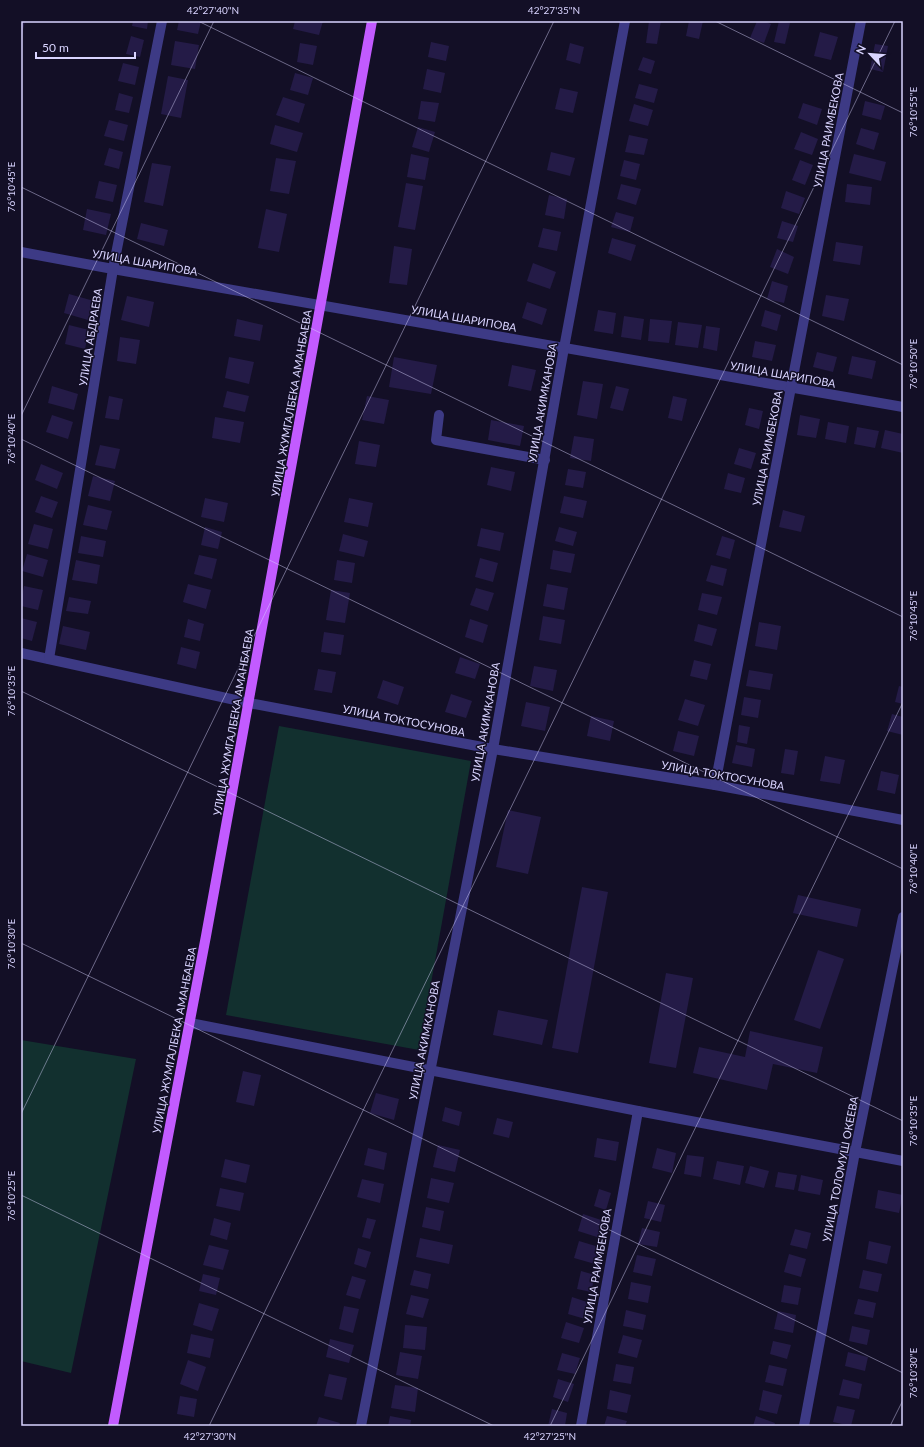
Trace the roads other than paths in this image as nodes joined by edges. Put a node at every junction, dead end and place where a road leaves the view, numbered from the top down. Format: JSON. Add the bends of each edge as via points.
{"nodes":[{"id":1,"x":162,"y":21,"type":"edge"},
{"id":2,"x":372,"y":21,"type":"edge"},
{"id":3,"x":625,"y":21,"type":"edge"},
{"id":4,"x":861,"y":21,"type":"edge"},
{"id":5,"x":21,"y":252,"type":"edge"},
{"id":6,"x":113,"y":269,"type":"junction"},
{"id":7,"x":320,"y":305,"type":"junction"},
{"id":8,"x":564,"y":348,"type":"junction"},
{"id":9,"x":791,"y":387,"type":"junction"},
{"id":10,"x":903,"y":407,"type":"edge"},
{"id":11,"x":439,"y":415,"type":"dead end"},
{"id":12,"x":545,"y":460,"type":"junction"},
{"id":13,"x":21,"y":653,"type":"edge"},
{"id":14,"x":49,"y":659,"type":"junction"},
{"id":15,"x":249,"y":703,"type":"junction"},
{"id":16,"x":493,"y":749,"type":"junction"},
{"id":17,"x":715,"y":785,"type":"junction"},
{"id":18,"x":903,"y":820,"type":"edge"},
{"id":19,"x":903,"y":917,"type":"edge"},
{"id":20,"x":190,"y":1023,"type":"junction"},
{"id":21,"x":430,"y":1070,"type":"junction"},
{"id":22,"x":638,"y":1111,"type":"junction"},
{"id":23,"x":855,"y":1152,"type":"junction"},
{"id":24,"x":903,"y":1161,"type":"edge"},
{"id":25,"x":113,"y":1426,"type":"edge"},
{"id":26,"x":361,"y":1426,"type":"edge"},
{"id":27,"x":580,"y":1426,"type":"edge"},
{"id":28,"x":804,"y":1426,"type":"edge"}],
"edges":[{"from":1,"to":6,"type":"street","name":"УЛИЦА АБДРАЕВА"},
{"from":2,"to":7,"type":"main road","name":"УЛИЦА ЖУМГАЛБЕКА АМАНБАЕВА"},
{"from":3,"to":8,"type":"street","name":"УЛИЦА АКИМКАНОВА"},
{"from":4,"to":9,"type":"street","name":"УЛИЦА РАИМБЕКОВА"},
{"from":5,"to":6,"type":"street","name":"УЛИЦА ШАРИПОВА"},
{"from":6,"to":7,"type":"street","name":"УЛИЦА ШАРИПОВА"},
{"from":6,"to":14,"type":"street","name":"УЛИЦА АБДРАЕВА"},
{"from":7,"to":8,"type":"street","name":"УЛИЦА ШАРИПОВА"},
{"from":7,"to":15,"type":"main road","name":"УЛИЦА ЖУМГАЛБЕКА АМАНБАЕВА"},
{"from":8,"to":9,"type":"street","name":"УЛИЦА ШАРИПОВА"},
{"from":8,"to":12,"type":"street","name":"УЛИЦА АКИМКАНОВА"},
{"from":9,"to":10,"type":"street","name":"УЛИЦА ШАРИПОВА"},
{"from":9,"to":17,"type":"street","name":"УЛИЦА РАИМБЕКОВА"},
{"from":11,"to":12,"type":"street","via":[[436,440]]},
{"from":12,"to":16,"type":"street","name":"УЛИЦА АКИМКАНОВА"},
{"from":13,"to":14,"type":"street","name":"УЛИЦА ТОКТОСУНОВА"},
{"from":14,"to":15,"type":"street","name":"УЛИЦА ТОКТОСУНОВА"},
{"from":15,"to":16,"type":"street","name":"УЛИЦА ТОКТОСУНОВА"},
{"from":15,"to":20,"type":"main road","name":"УЛИЦА ЖУМГАЛБЕКА АМАНБАЕВА"},
{"from":16,"to":17,"type":"street","name":"УЛИЦА ТОКТОСУНОВА"},
{"from":16,"to":21,"type":"street","name":"УЛИЦА АКИМКАНОВА"},
{"from":17,"to":18,"type":"street","name":"УЛИЦА ТОКТОСУНОВА"},
{"from":19,"to":23,"type":"street","name":"УЛИЦА ТОЛОМУШ ОКЕЕВА"},
{"from":20,"to":21,"type":"street"},
{"from":20,"to":25,"type":"main road","name":"УЛИЦА ЖУМГАЛБЕКА АМАНБАЕВА"},
{"from":21,"to":22,"type":"street"},
{"from":21,"to":26,"type":"street","name":"УЛИЦА АКИМКАНОВА"},
{"from":22,"to":23,"type":"street"},
{"from":22,"to":27,"type":"street","name":"УЛИЦА РАИМБЕКОВА"},
{"from":23,"to":24,"type":"street"},
{"from":23,"to":28,"type":"street","name":"УЛИЦА ТОЛОМУШ ОКЕЕВА"}]}
